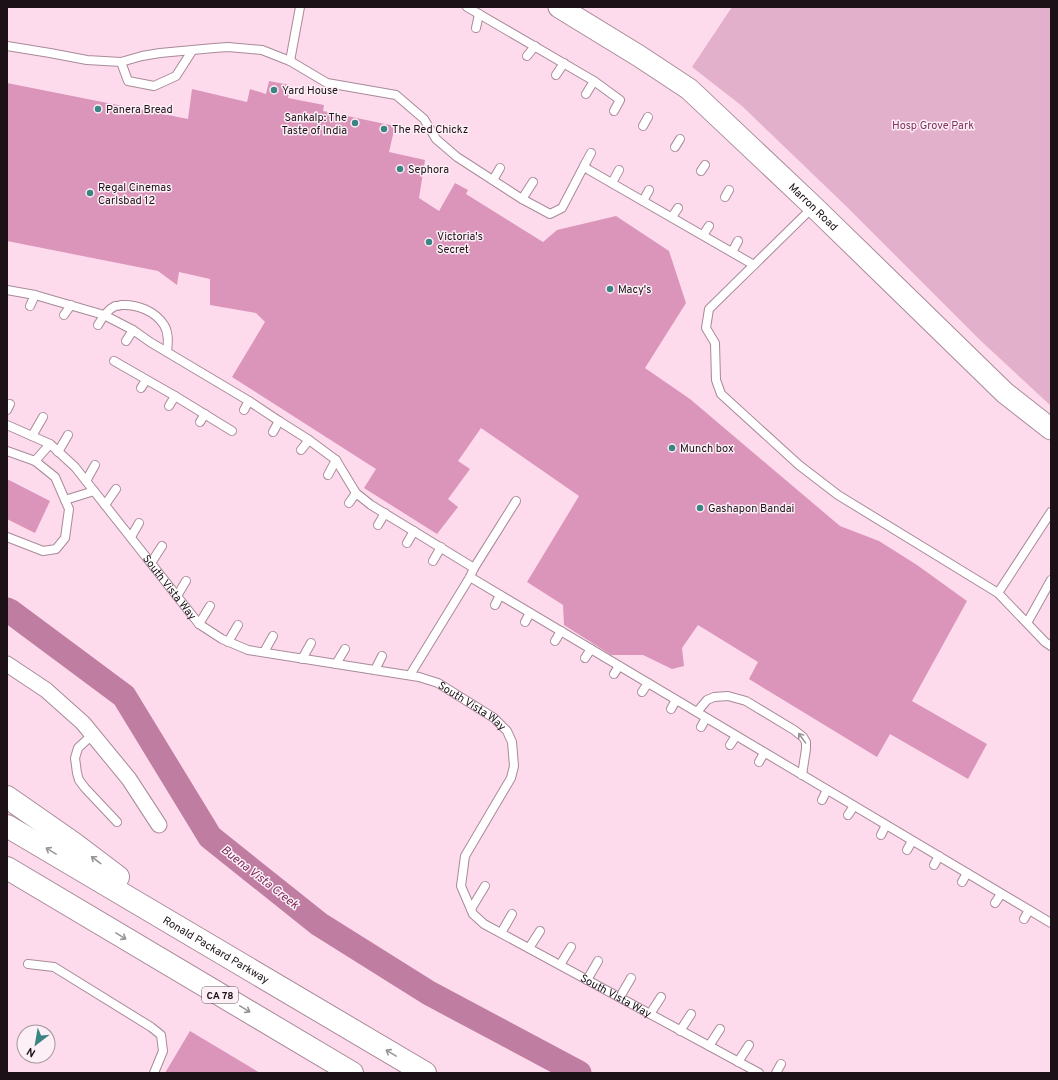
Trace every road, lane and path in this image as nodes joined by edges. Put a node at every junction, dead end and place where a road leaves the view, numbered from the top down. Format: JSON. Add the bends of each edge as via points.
{"nodes":[{"id":1,"x":300,"y":7,"type":"edge"},
{"id":2,"x":467,"y":7,"type":"edge"},
{"id":3,"x":559,"y":7,"type":"edge"},
{"id":4,"x":479,"y":14,"type":"junction"},
{"id":5,"x":476,"y":28,"type":"dead end"},
{"id":6,"x":7,"y":46,"type":"edge"},
{"id":7,"x":535,"y":46,"type":"junction"},
{"id":8,"x":192,"y":51,"type":"junction"},
{"id":9,"x":527,"y":56,"type":"dead end"},
{"id":10,"x":290,"y":61,"type":"junction"},
{"id":11,"x":121,"y":62,"type":"junction"},
{"id":12,"x":564,"y":63,"type":"junction"},
{"id":13,"x":556,"y":75,"type":"dead end"},
{"id":14,"x":594,"y":81,"type":"junction"},
{"id":15,"x":586,"y":94,"type":"dead end"},
{"id":16,"x":614,"y":110,"type":"dead end"},
{"id":17,"x":648,"y":116,"type":"dead end"},
{"id":18,"x":643,"y":126,"type":"dead end"},
{"id":19,"x":680,"y":139,"type":"dead end"},
{"id":20,"x":675,"y":147,"type":"dead end"},
{"id":21,"x":591,"y":153,"type":"dead end"},
{"id":22,"x":584,"y":166,"type":"junction"},
{"id":23,"x":500,"y":168,"type":"dead end"},
{"id":24,"x":618,"y":170,"type":"dead end"},
{"id":25,"x":492,"y":180,"type":"junction"},
{"id":26,"x":533,"y":182,"type":"dead end"},
{"id":27,"x":612,"y":183,"type":"junction"},
{"id":28,"x":649,"y":190,"type":"dead end"},
{"id":29,"x":522,"y":199,"type":"junction"},
{"id":30,"x":643,"y":200,"type":"junction"},
{"id":31,"x":813,"y":206,"type":"junction"},
{"id":32,"x":678,"y":208,"type":"dead end"},
{"id":33,"x":672,"y":218,"type":"junction"},
{"id":34,"x":709,"y":226,"type":"dead end"},
{"id":35,"x":703,"y":236,"type":"junction"},
{"id":36,"x":738,"y":241,"type":"dead end"},
{"id":37,"x":732,"y":252,"type":"junction"},
{"id":38,"x":754,"y":265,"type":"junction"},
{"id":39,"x":7,"y":290,"type":"edge"},
{"id":40,"x":35,"y":295,"type":"junction"},
{"id":41,"x":71,"y":305,"type":"junction"},
{"id":42,"x":30,"y":306,"type":"dead end"},
{"id":43,"x":64,"y":315,"type":"dead end"},
{"id":44,"x":104,"y":315,"type":"junction"},
{"id":45,"x":98,"y":325,"type":"dead end"},
{"id":46,"x":133,"y":330,"type":"junction"},
{"id":47,"x":126,"y":341,"type":"dead end"},
{"id":48,"x":167,"y":352,"type":"junction"},
{"id":49,"x":114,"y":361,"type":"dead end"},
{"id":50,"x":146,"y":380,"type":"junction"},
{"id":51,"x":141,"y":388,"type":"dead end"},
{"id":52,"x":175,"y":396,"type":"junction"},
{"id":53,"x":249,"y":401,"type":"junction"},
{"id":54,"x":168,"y":406,"type":"dead end"},
{"id":55,"x":244,"y":410,"type":"dead end"},
{"id":56,"x":205,"y":414,"type":"junction"},
{"id":57,"x":43,"y":417,"type":"dead end"},
{"id":58,"x":279,"y":421,"type":"junction"},
{"id":59,"x":200,"y":422,"type":"dead end"},
{"id":60,"x":7,"y":424,"type":"edge"},
{"id":61,"x":1051,"y":429,"type":"edge"},
{"id":62,"x":232,"y":431,"type":"dead end"},
{"id":63,"x":273,"y":432,"type":"dead end"},
{"id":64,"x":68,"y":435,"type":"dead end"},
{"id":65,"x":32,"y":436,"type":"junction"},
{"id":66,"x":309,"y":440,"type":"junction"},
{"id":67,"x":50,"y":444,"type":"junction"},
{"id":68,"x":302,"y":450,"type":"dead end"},
{"id":69,"x":7,"y":451,"type":"edge"},
{"id":70,"x":58,"y":452,"type":"junction"},
{"id":71,"x":336,"y":460,"type":"junction"},
{"id":72,"x":35,"y":461,"type":"junction"},
{"id":73,"x":95,"y":465,"type":"dead end"},
{"id":74,"x":328,"y":475,"type":"dead end"},
{"id":75,"x":86,"y":481,"type":"junction"},
{"id":76,"x":116,"y":489,"type":"dead end"},
{"id":77,"x":94,"y":491,"type":"junction"},
{"id":78,"x":356,"y":493,"type":"junction"},
{"id":79,"x":65,"y":500,"type":"junction"},
{"id":80,"x":516,"y":501,"type":"dead end"},
{"id":81,"x":349,"y":503,"type":"dead end"},
{"id":82,"x":105,"y":505,"type":"junction"},
{"id":83,"x":1051,"y":512,"type":"edge"},
{"id":84,"x":385,"y":513,"type":"junction"},
{"id":85,"x":139,"y":523,"type":"dead end"},
{"id":86,"x":378,"y":525,"type":"dead end"},
{"id":87,"x":414,"y":531,"type":"junction"},
{"id":88,"x":7,"y":537,"type":"edge"},
{"id":89,"x":131,"y":537,"type":"junction"},
{"id":90,"x":407,"y":543,"type":"dead end"},
{"id":91,"x":162,"y":546,"type":"dead end"},
{"id":92,"x":441,"y":547,"type":"junction"},
{"id":93,"x":433,"y":561,"type":"dead end"},
{"id":94,"x":151,"y":563,"type":"junction"},
{"id":95,"x":474,"y":568,"type":"junction"},
{"id":96,"x":470,"y":577,"type":"junction"},
{"id":97,"x":1051,"y":580,"type":"edge"},
{"id":98,"x":186,"y":581,"type":"dead end"},
{"id":99,"x":998,"y":593,"type":"junction"},
{"id":100,"x":500,"y":595,"type":"junction"},
{"id":101,"x":177,"y":596,"type":"junction"},
{"id":102,"x":495,"y":605,"type":"dead end"},
{"id":103,"x":210,"y":606,"type":"dead end"},
{"id":104,"x":530,"y":613,"type":"junction"},
{"id":105,"x":525,"y":622,"type":"dead end"},
{"id":106,"x":1026,"y":623,"type":"junction"},
{"id":107,"x":200,"y":624,"type":"junction"},
{"id":108,"x":238,"y":625,"type":"dead end"},
{"id":109,"x":561,"y":631,"type":"junction"},
{"id":110,"x":273,"y":636,"type":"dead end"},
{"id":111,"x":555,"y":641,"type":"dead end"},
{"id":112,"x":228,"y":642,"type":"junction"},
{"id":113,"x":311,"y":643,"type":"dead end"},
{"id":114,"x":1051,"y":646,"type":"edge"},
{"id":115,"x":345,"y":649,"type":"dead end"},
{"id":116,"x":591,"y":649,"type":"junction"},
{"id":117,"x":264,"y":652,"type":"junction"},
{"id":118,"x":382,"y":656,"type":"dead end"},
{"id":119,"x":585,"y":658,"type":"dead end"},
{"id":120,"x":302,"y":659,"type":"junction"},
{"id":121,"x":7,"y":664,"type":"edge"},
{"id":122,"x":336,"y":664,"type":"junction"},
{"id":123,"x":619,"y":666,"type":"junction"},
{"id":124,"x":375,"y":670,"type":"junction"},
{"id":125,"x":614,"y":674,"type":"dead end"},
{"id":126,"x":410,"y":675,"type":"junction"},
{"id":127,"x":648,"y":683,"type":"junction"},
{"id":128,"x":642,"y":692,"type":"dead end"},
{"id":129,"x":676,"y":700,"type":"junction"},
{"id":130,"x":671,"y":709,"type":"dead end"},
{"id":131,"x":697,"y":712,"type":"junction"},
{"id":132,"x":706,"y":718,"type":"junction"},
{"id":133,"x":701,"y":727,"type":"dead end"},
{"id":134,"x":92,"y":735,"type":"junction"},
{"id":135,"x":736,"y":736,"type":"junction"},
{"id":136,"x":730,"y":745,"type":"dead end"},
{"id":137,"x":764,"y":753,"type":"junction"},
{"id":138,"x":759,"y":762,"type":"dead end"},
{"id":139,"x":799,"y":773,"type":"junction"},
{"id":140,"x":792,"y":780,"type":"dead end"},
{"id":141,"x":827,"y":790,"type":"junction"},
{"id":142,"x":7,"y":796,"type":"edge"},
{"id":143,"x":822,"y":800,"type":"dead end"},
{"id":144,"x":854,"y":806,"type":"junction"},
{"id":145,"x":848,"y":815,"type":"dead end"},
{"id":146,"x":117,"y":822,"type":"dead end"},
{"id":147,"x":159,"y":825,"type":"dead end"},
{"id":148,"x":886,"y":825,"type":"junction"},
{"id":149,"x":7,"y":826,"type":"edge"},
{"id":150,"x":880,"y":835,"type":"dead end"},
{"id":151,"x":912,"y":841,"type":"junction"},
{"id":152,"x":907,"y":850,"type":"dead end"},
{"id":153,"x":939,"y":856,"type":"junction"},
{"id":154,"x":934,"y":865,"type":"dead end"},
{"id":155,"x":7,"y":868,"type":"edge"},
{"id":156,"x":967,"y":874,"type":"junction"},
{"id":157,"x":7,"y":878,"type":"edge"},
{"id":158,"x":962,"y":882,"type":"dead end"},
{"id":159,"x":485,"y":886,"type":"dead end"},
{"id":160,"x":1001,"y":894,"type":"junction"},
{"id":161,"x":995,"y":903,"type":"dead end"},
{"id":162,"x":471,"y":909,"type":"junction"},
{"id":163,"x":1029,"y":910,"type":"junction"},
{"id":164,"x":512,"y":914,"type":"dead end"},
{"id":165,"x":87,"y":916,"type":"junction"},
{"id":166,"x":1024,"y":919,"type":"dead end"},
{"id":167,"x":1051,"y":923,"type":"edge"},
{"id":168,"x":540,"y":931,"type":"dead end"},
{"id":169,"x":501,"y":933,"type":"junction"},
{"id":170,"x":205,"y":943,"type":"junction"},
{"id":171,"x":571,"y":947,"type":"dead end"},
{"id":172,"x":529,"y":948,"type":"junction"},
{"id":173,"x":598,"y":962,"type":"dead end"},
{"id":174,"x":28,"y":964,"type":"dead end"},
{"id":175,"x":560,"y":965,"type":"junction"},
{"id":176,"x":631,"y":978,"type":"dead end"},
{"id":177,"x":587,"y":980,"type":"junction"},
{"id":178,"x":661,"y":997,"type":"dead end"},
{"id":179,"x":620,"y":998,"type":"junction"},
{"id":180,"x":650,"y":1014,"type":"junction"},
{"id":181,"x":691,"y":1014,"type":"dead end"},
{"id":182,"x":720,"y":1029,"type":"dead end"},
{"id":183,"x":680,"y":1031,"type":"junction"},
{"id":184,"x":749,"y":1045,"type":"dead end"},
{"id":185,"x":709,"y":1046,"type":"junction"},
{"id":186,"x":738,"y":1062,"type":"junction"},
{"id":187,"x":781,"y":1064,"type":"dead end"},
{"id":188,"x":154,"y":1073,"type":"edge"},
{"id":189,"x":352,"y":1073,"type":"edge"},
{"id":190,"x":425,"y":1073,"type":"edge"},
{"id":191,"x":759,"y":1073,"type":"edge"},
{"id":192,"x":776,"y":1073,"type":"edge"}],
"edges":[{"from":1,"to":10,"type":"lane"},
{"from":2,"to":4,"type":"lane"},
{"from":3,"to":31,"type":"main road","name":"Marron Road","via":[[689,89]]},
{"from":4,"to":5,"type":"lane"},
{"from":4,"to":7,"type":"lane"},
{"from":6,"to":11,"type":"lane","via":[[87,60]]},
{"from":7,"to":9,"type":"lane"},
{"from":7,"to":12,"type":"lane"},
{"from":8,"to":10,"type":"lane","via":[[228,47],[262,50]]},
{"from":8,"to":11,"type":"lane","via":[[160,53]]},
{"from":8,"to":11,"type":"lane","via":[[176,76],[154,86],[128,81]]},
{"from":10,"to":25,"type":"lane","via":[[327,83],[396,95],[424,119],[436,139],[457,157]]},
{"from":12,"to":13,"type":"lane"},
{"from":12,"to":14,"type":"lane"},
{"from":14,"to":15,"type":"lane"},
{"from":14,"to":16,"type":"lane","via":[[620,100]]},
{"from":17,"to":18,"type":"lane"},
{"from":19,"to":20,"type":"lane"},
{"from":21,"to":22,"type":"lane"},
{"from":22,"to":27,"type":"lane"},
{"from":22,"to":29,"type":"lane","via":[[562,208],[550,214]]},
{"from":23,"to":25,"type":"lane"},
{"from":24,"to":27,"type":"lane"},
{"from":25,"to":29,"type":"lane"},
{"from":26,"to":29,"type":"lane"},
{"from":27,"to":30,"type":"lane"},
{"from":28,"to":30,"type":"lane"},
{"from":30,"to":33,"type":"lane"},
{"from":31,"to":38,"type":"lane"},
{"from":31,"to":61,"type":"main road","name":"Marron Road","via":[[1005,393]]},
{"from":32,"to":33,"type":"lane"},
{"from":33,"to":35,"type":"lane"},
{"from":34,"to":35,"type":"lane"},
{"from":35,"to":37,"type":"lane"},
{"from":36,"to":37,"type":"lane"},
{"from":37,"to":38,"type":"lane"},
{"from":38,"to":99,"type":"lane","via":[[709,309],[706,328],[715,343],[716,380],[721,394],[799,465],[838,495]]},
{"from":39,"to":40,"type":"lane"},
{"from":40,"to":41,"type":"lane"},
{"from":40,"to":42,"type":"lane"},
{"from":41,"to":43,"type":"lane"},
{"from":41,"to":44,"type":"lane"},
{"from":44,"to":45,"type":"lane"},
{"from":44,"to":46,"type":"lane"},
{"from":44,"to":48,"type":"lane","via":[[115,306],[127,305],[141,307],[156,315],[168,336]]},
{"from":46,"to":47,"type":"lane"},
{"from":46,"to":48,"type":"lane"},
{"from":48,"to":53,"type":"lane"},
{"from":49,"to":50,"type":"lane"},
{"from":50,"to":51,"type":"lane"},
{"from":50,"to":52,"type":"lane"},
{"from":52,"to":54,"type":"lane"},
{"from":52,"to":56,"type":"lane"},
{"from":53,"to":55,"type":"lane"},
{"from":53,"to":58,"type":"lane"},
{"from":56,"to":59,"type":"lane"},
{"from":56,"to":62,"type":"lane"},
{"from":57,"to":65,"type":"lane"},
{"from":58,"to":63,"type":"lane"},
{"from":58,"to":66,"type":"lane"},
{"from":60,"to":65,"type":"lane","name":"South Vista Way"},
{"from":64,"to":70,"type":"lane"},
{"from":65,"to":67,"type":"lane","name":"South Vista Way"},
{"from":66,"to":68,"type":"lane"},
{"from":66,"to":71,"type":"lane"},
{"from":67,"to":70,"type":"lane","name":"South Vista Way"},
{"from":67,"to":72,"type":"lane"},
{"from":69,"to":72,"type":"lane"},
{"from":70,"to":75,"type":"lane","name":"South Vista Way"},
{"from":71,"to":74,"type":"lane"},
{"from":71,"to":78,"type":"lane"},
{"from":72,"to":79,"type":"lane","via":[[55,477]]},
{"from":73,"to":75,"type":"lane"},
{"from":75,"to":77,"type":"lane","name":"South Vista Way"},
{"from":76,"to":82,"type":"lane"},
{"from":77,"to":79,"type":"lane"},
{"from":77,"to":82,"type":"lane","name":"South Vista Way"},
{"from":78,"to":81,"type":"lane"},
{"from":78,"to":84,"type":"lane"},
{"from":79,"to":88,"type":"lane","via":[[69,509],[65,538],[56,549],[43,551]]},
{"from":80,"to":95,"type":"lane"},
{"from":82,"to":89,"type":"lane","name":"South Vista Way"},
{"from":83,"to":99,"type":"lane"},
{"from":84,"to":86,"type":"lane"},
{"from":84,"to":87,"type":"lane"},
{"from":85,"to":89,"type":"lane"},
{"from":87,"to":90,"type":"lane"},
{"from":87,"to":92,"type":"lane"},
{"from":89,"to":94,"type":"lane","name":"South Vista Way"},
{"from":91,"to":94,"type":"lane"},
{"from":92,"to":93,"type":"lane"},
{"from":92,"to":95,"type":"lane"},
{"from":94,"to":101,"type":"lane","name":"South Vista Way"},
{"from":95,"to":96,"type":"lane"},
{"from":96,"to":100,"type":"lane"},
{"from":96,"to":126,"type":"lane"},
{"from":97,"to":106,"type":"lane"},
{"from":98,"to":101,"type":"lane"},
{"from":99,"to":106,"type":"lane"},
{"from":100,"to":102,"type":"lane"},
{"from":100,"to":104,"type":"lane"},
{"from":101,"to":107,"type":"lane","name":"South Vista Way"},
{"from":103,"to":107,"type":"lane"},
{"from":104,"to":105,"type":"lane"},
{"from":104,"to":109,"type":"lane"},
{"from":106,"to":114,"type":"lane"},
{"from":107,"to":112,"type":"lane","name":"South Vista Way"},
{"from":108,"to":112,"type":"lane"},
{"from":109,"to":111,"type":"lane"},
{"from":109,"to":116,"type":"lane"},
{"from":110,"to":117,"type":"lane"},
{"from":112,"to":117,"type":"lane","name":"South Vista Way","via":[[248,650]]},
{"from":113,"to":120,"type":"lane"},
{"from":115,"to":122,"type":"lane"},
{"from":116,"to":119,"type":"lane"},
{"from":116,"to":123,"type":"lane"},
{"from":117,"to":120,"type":"lane","name":"South Vista Way"},
{"from":118,"to":124,"type":"lane"},
{"from":120,"to":122,"type":"lane","name":"South Vista Way"},
{"from":121,"to":134,"type":"street","via":[[46,690],[83,723]]},
{"from":122,"to":124,"type":"lane","name":"South Vista Way"},
{"from":123,"to":125,"type":"lane"},
{"from":123,"to":127,"type":"lane"},
{"from":124,"to":126,"type":"lane","name":"South Vista Way"},
{"from":126,"to":162,"type":"lane","name":"South Vista Way","via":[[438,683],[494,718],[507,730],[512,742],[514,766],[510,778],[466,856],[461,886]]},
{"from":127,"to":128,"type":"lane"},
{"from":127,"to":129,"type":"lane"},
{"from":129,"to":130,"type":"lane"},
{"from":129,"to":131,"type":"lane"},
{"from":131,"to":132,"type":"lane"},
{"from":139,"to":131,"type":"lane","one_way":true,"via":[[806,749],[803,737],[746,701],[728,696],[714,696]]},
{"from":132,"to":133,"type":"lane"},
{"from":132,"to":135,"type":"lane"},
{"from":134,"to":146,"type":"lane","via":[[78,748],[75,758],[77,774],[84,788]]},
{"from":134,"to":147,"type":"street","via":[[130,779]]},
{"from":135,"to":136,"type":"lane"},
{"from":135,"to":137,"type":"lane"},
{"from":137,"to":138,"type":"lane"},
{"from":137,"to":139,"type":"lane"},
{"from":139,"to":140,"type":"lane"},
{"from":139,"to":141,"type":"lane"},
{"from":141,"to":143,"type":"lane"},
{"from":141,"to":144,"type":"lane"},
{"from":170,"to":142,"type":"highway","one_way":true},
{"from":144,"to":145,"type":"lane"},
{"from":144,"to":148,"type":"lane"},
{"from":148,"to":150,"type":"lane"},
{"from":148,"to":151,"type":"lane"},
{"from":170,"to":149,"type":"highway","name":"Ronald Packard Parkway","one_way":true},
{"from":151,"to":152,"type":"lane"},
{"from":151,"to":153,"type":"lane"},
{"from":153,"to":154,"type":"lane"},
{"from":153,"to":156,"type":"lane"},
{"from":155,"to":165,"type":"highway","number":"CA 78"},
{"from":156,"to":158,"type":"lane"},
{"from":156,"to":160,"type":"lane"},
{"from":157,"to":165,"type":"highway"},
{"from":159,"to":162,"type":"lane"},
{"from":160,"to":161,"type":"lane"},
{"from":160,"to":163,"type":"lane"},
{"from":162,"to":169,"type":"lane","name":"South Vista Way","via":[[484,924]]},
{"from":163,"to":166,"type":"lane"},
{"from":163,"to":167,"type":"lane"},
{"from":164,"to":169,"type":"lane"},
{"from":165,"to":189,"type":"highway","number":"CA 78","one_way":true},
{"from":168,"to":172,"type":"lane"},
{"from":169,"to":172,"type":"lane","name":"South Vista Way"},
{"from":190,"to":170,"type":"highway","name":"Ronald Packard Parkway","one_way":true},
{"from":171,"to":175,"type":"lane"},
{"from":172,"to":175,"type":"lane","name":"South Vista Way"},
{"from":173,"to":177,"type":"lane"},
{"from":174,"to":188,"type":"lane","via":[[54,967],[152,1027],[161,1035],[163,1051]]},
{"from":175,"to":177,"type":"lane","name":"South Vista Way"},
{"from":176,"to":179,"type":"lane"},
{"from":177,"to":179,"type":"lane","name":"South Vista Way"},
{"from":178,"to":180,"type":"lane"},
{"from":179,"to":180,"type":"lane","name":"South Vista Way"},
{"from":180,"to":183,"type":"lane","name":"South Vista Way"},
{"from":181,"to":183,"type":"lane"},
{"from":182,"to":185,"type":"lane"},
{"from":183,"to":185,"type":"lane","name":"South Vista Way"},
{"from":184,"to":186,"type":"lane"},
{"from":185,"to":186,"type":"lane","name":"South Vista Way"},
{"from":186,"to":191,"type":"lane","name":"South Vista Way"},
{"from":187,"to":192,"type":"lane"}]}
